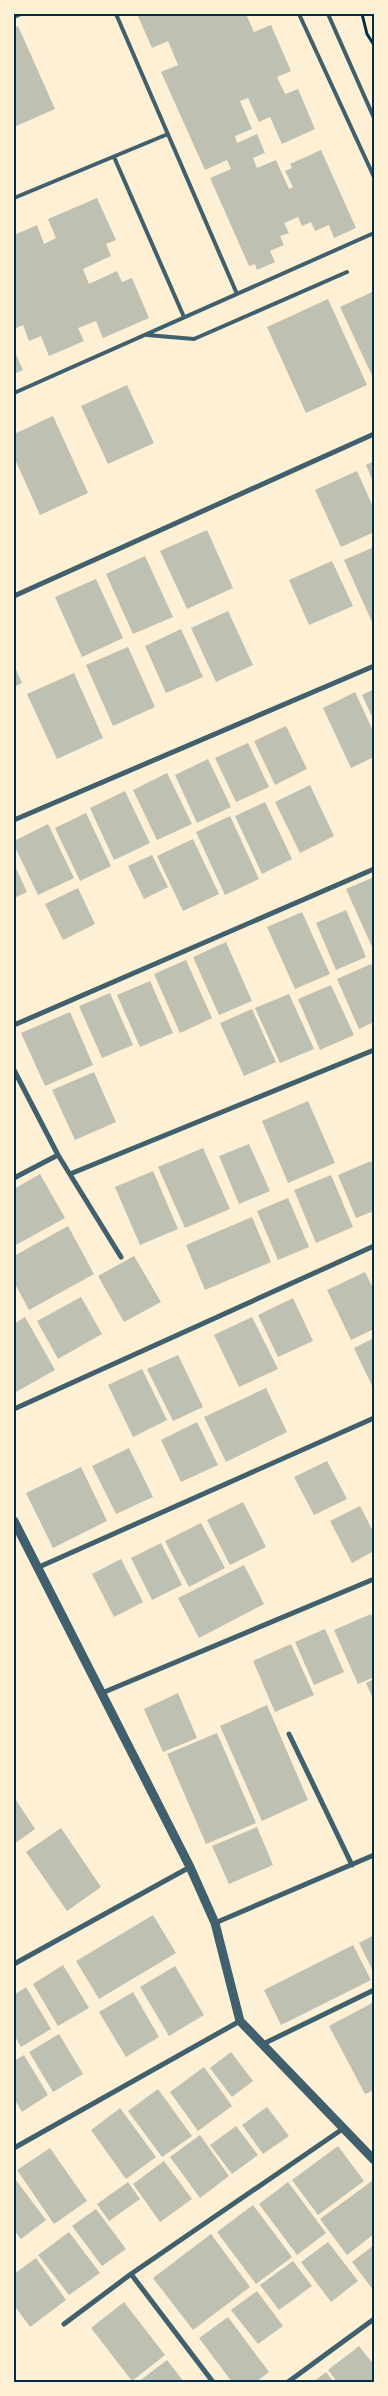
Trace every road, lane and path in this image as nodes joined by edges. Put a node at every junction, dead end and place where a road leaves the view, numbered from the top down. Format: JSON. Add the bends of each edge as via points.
{"nodes":[{"id":1,"x":21,"y":14,"type":"edge"},
{"id":2,"x":116,"y":14,"type":"edge"},
{"id":3,"x":299,"y":14,"type":"edge"},
{"id":4,"x":328,"y":14,"type":"edge"},
{"id":5,"x":362,"y":14,"type":"edge"},
{"id":6,"x":14,"y":17,"type":"edge"},
{"id":7,"x":374,"y":45,"type":"edge"},
{"id":8,"x":374,"y":118,"type":"edge"},
{"id":9,"x":168,"y":134,"type":"junction"},
{"id":10,"x":114,"y":157,"type":"junction"},
{"id":11,"x":374,"y":176,"type":"edge"},
{"id":12,"x":14,"y":198,"type":"edge"},
{"id":13,"x":374,"y":233,"type":"edge"},
{"id":14,"x":347,"y":272,"type":"dead end"},
{"id":15,"x":238,"y":294,"type":"junction"},
{"id":16,"x":184,"y":318,"type":"junction"},
{"id":17,"x":145,"y":335,"type":"junction"},
{"id":18,"x":14,"y":393,"type":"edge"},
{"id":19,"x":374,"y":434,"type":"edge"},
{"id":20,"x":14,"y":596,"type":"edge"},
{"id":21,"x":374,"y":666,"type":"edge"},
{"id":22,"x":14,"y":820,"type":"edge"},
{"id":23,"x":374,"y":869,"type":"edge"},
{"id":24,"x":14,"y":1025,"type":"edge"},
{"id":25,"x":374,"y":1050,"type":"edge"},
{"id":26,"x":14,"y":1070,"type":"edge"},
{"id":27,"x":58,"y":1155,"type":"junction"},
{"id":28,"x":70,"y":1174,"type":"junction"},
{"id":29,"x":14,"y":1178,"type":"edge"},
{"id":30,"x":374,"y":1246,"type":"edge"},
{"id":31,"x":121,"y":1257,"type":"dead end"},
{"id":32,"x":14,"y":1409,"type":"edge"},
{"id":33,"x":374,"y":1418,"type":"edge"},
{"id":34,"x":14,"y":1521,"type":"edge"},
{"id":35,"x":39,"y":1567,"type":"junction"},
{"id":36,"x":374,"y":1579,"type":"edge"},
{"id":37,"x":102,"y":1693,"type":"junction"},
{"id":38,"x":289,"y":1734,"type":"dead end"},
{"id":39,"x":374,"y":1855,"type":"edge"},
{"id":40,"x":352,"y":1865,"type":"junction"},
{"id":41,"x":190,"y":1867,"type":"junction"},
{"id":42,"x":215,"y":1923,"type":"junction"},
{"id":43,"x":14,"y":1964,"type":"edge"},
{"id":44,"x":374,"y":1990,"type":"edge"},
{"id":45,"x":240,"y":2021,"type":"junction"},
{"id":46,"x":263,"y":2044,"type":"junction"},
{"id":47,"x":344,"y":2128,"type":"junction"},
{"id":48,"x":14,"y":2148,"type":"edge"},
{"id":49,"x":374,"y":2160,"type":"edge"},
{"id":50,"x":131,"y":2274,"type":"junction"},
{"id":51,"x":374,"y":2318,"type":"edge"},
{"id":52,"x":64,"y":2324,"type":"dead end"},
{"id":53,"x":214,"y":2382,"type":"edge"},
{"id":54,"x":288,"y":2382,"type":"edge"}],
"edges":[{"from":1,"to":6,"type":"lane"},
{"from":2,"to":9,"type":"lane"},
{"from":3,"to":11,"type":"lane"},
{"from":4,"to":8,"type":"lane"},
{"from":5,"to":7,"type":"path","via":[[367,34]]},
{"from":9,"to":10,"type":"lane"},
{"from":9,"to":15,"type":"lane"},
{"from":10,"to":12,"type":"lane"},
{"from":10,"to":16,"type":"lane"},
{"from":13,"to":15,"type":"lane"},
{"from":14,"to":17,"type":"lane","via":[[194,339]]},
{"from":15,"to":16,"type":"lane"},
{"from":16,"to":17,"type":"lane"},
{"from":17,"to":18,"type":"lane"},
{"from":19,"to":20,"type":"street"},
{"from":21,"to":22,"type":"street"},
{"from":23,"to":24,"type":"street"},
{"from":25,"to":28,"type":"street"},
{"from":26,"to":27,"type":"street"},
{"from":27,"to":28,"type":"street"},
{"from":27,"to":29,"type":"street"},
{"from":28,"to":31,"type":"street"},
{"from":30,"to":32,"type":"street"},
{"from":33,"to":35,"type":"street"},
{"from":34,"to":35,"type":"street"},
{"from":35,"to":37,"type":"street"},
{"from":36,"to":37,"type":"street"},
{"from":37,"to":41,"type":"street"},
{"from":38,"to":40,"type":"street"},
{"from":39,"to":40,"type":"street"},
{"from":40,"to":42,"type":"street"},
{"from":41,"to":42,"type":"street"},
{"from":41,"to":43,"type":"street"},
{"from":42,"to":45,"type":"street"},
{"from":44,"to":46,"type":"street"},
{"from":45,"to":46,"type":"street"},
{"from":45,"to":48,"type":"street"},
{"from":46,"to":47,"type":"street"},
{"from":47,"to":49,"type":"street"},
{"from":47,"to":50,"type":"street"},
{"from":50,"to":52,"type":"street"},
{"from":50,"to":53,"type":"street"},
{"from":51,"to":54,"type":"street"}]}
